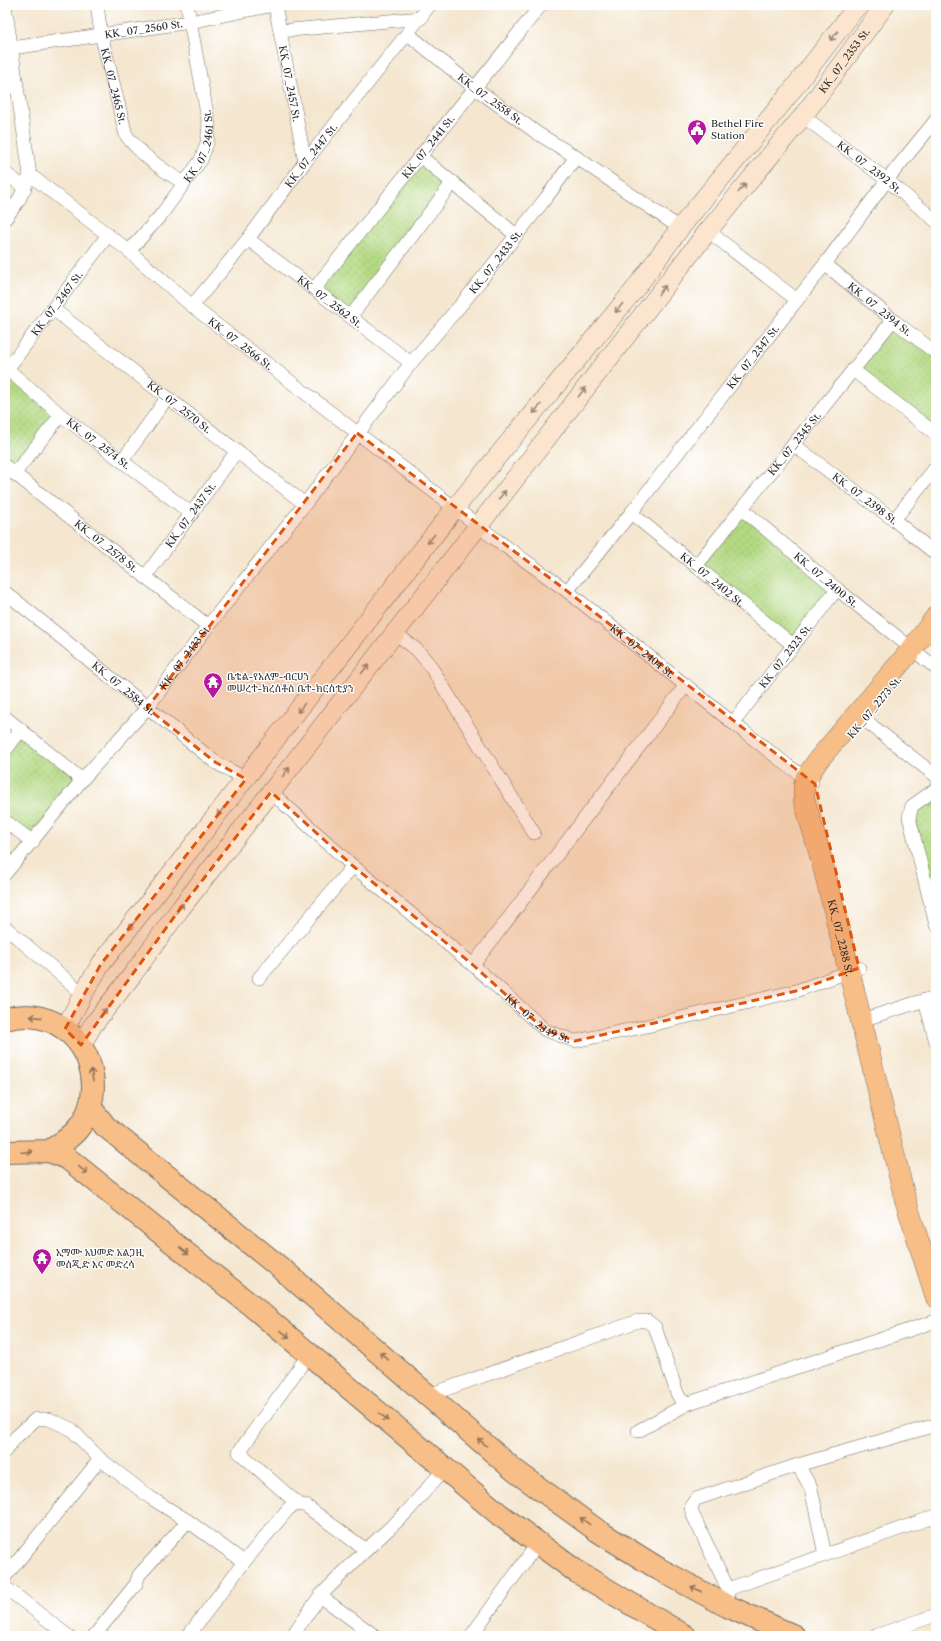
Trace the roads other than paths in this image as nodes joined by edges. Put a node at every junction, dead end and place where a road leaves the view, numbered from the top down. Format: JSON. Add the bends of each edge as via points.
{"nodes":[{"id":1,"x":6,"y":5,"type":"edge"},
{"id":2,"x":97,"y":5,"type":"edge"},
{"id":3,"x":187,"y":5,"type":"edge"},
{"id":4,"x":275,"y":5,"type":"edge"},
{"id":5,"x":430,"y":5,"type":"edge"},
{"id":6,"x":540,"y":5,"type":"edge"},
{"id":7,"x":858,"y":5,"type":"edge"},
{"id":8,"x":885,"y":5,"type":"edge"},
{"id":9,"x":421,"y":18,"type":"junction"},
{"id":10,"x":190,"y":22,"type":"junction"},
{"id":11,"x":280,"y":32,"type":"junction"},
{"id":12,"x":101,"y":34,"type":"junction"},
{"id":13,"x":408,"y":34,"type":"junction"},
{"id":14,"x":12,"y":48,"type":"junction"},
{"id":15,"x":5,"y":77,"type":"edge"},
{"id":16,"x":16,"y":86,"type":"junction"},
{"id":17,"x":475,"y":88,"type":"junction"},
{"id":18,"x":802,"y":116,"type":"junction"},
{"id":19,"x":936,"y":120,"type":"edge"},
{"id":20,"x":420,"y":156,"type":"junction"},
{"id":21,"x":576,"y":157,"type":"junction"},
{"id":22,"x":305,"y":162,"type":"junction"},
{"id":23,"x":5,"y":173,"type":"edge"},
{"id":24,"x":30,"y":175,"type":"junction"},
{"id":25,"x":887,"y":180,"type":"junction"},
{"id":26,"x":453,"y":182,"type":"junction"},
{"id":27,"x":184,"y":183,"type":"junction"},
{"id":28,"x":25,"y":188,"type":"junction"},
{"id":29,"x":705,"y":198,"type":"junction"},
{"id":30,"x":723,"y":212,"type":"junction"},
{"id":31,"x":5,"y":219,"type":"edge"},
{"id":32,"x":936,"y":221,"type":"edge"},
{"id":33,"x":680,"y":228,"type":"junction"},
{"id":34,"x":708,"y":231,"type":"junction"},
{"id":35,"x":108,"y":235,"type":"junction"},
{"id":36,"x":516,"y":235,"type":"junction"},
{"id":37,"x":248,"y":239,"type":"junction"},
{"id":38,"x":129,"y":251,"type":"junction"},
{"id":39,"x":825,"y":264,"type":"junction"},
{"id":40,"x":314,"y":288,"type":"junction"},
{"id":41,"x":797,"y":300,"type":"junction"},
{"id":42,"x":192,"y":306,"type":"junction"},
{"id":43,"x":53,"y":309,"type":"junction"},
{"id":44,"x":351,"y":316,"type":"junction"},
{"id":45,"x":893,"y":320,"type":"junction"},
{"id":46,"x":936,"y":353,"type":"edge"},
{"id":47,"x":412,"y":363,"type":"junction"},
{"id":48,"x":852,"y":370,"type":"junction"},
{"id":49,"x":6,"y":371,"type":"edge"},
{"id":50,"x":168,"y":398,"type":"junction"},
{"id":51,"x":61,"y":415,"type":"junction"},
{"id":52,"x":358,"y":433,"type":"junction"},
{"id":53,"x":936,"y":434,"type":"edge"},
{"id":54,"x":794,"y":445,"type":"junction"},
{"id":55,"x":236,"y":452,"type":"junction"},
{"id":56,"x":122,"y":461,"type":"junction"},
{"id":57,"x":936,"y":467,"type":"edge"},
{"id":58,"x":10,"y":470,"type":"edge"},
{"id":59,"x":306,"y":504,"type":"junction"},
{"id":60,"x":455,"y":508,"type":"junction"},
{"id":61,"x":742,"y":509,"type":"junction"},
{"id":62,"x":631,"y":513,"type":"junction"},
{"id":63,"x":192,"y":514,"type":"junction"},
{"id":64,"x":894,"y":520,"type":"junction"},
{"id":65,"x":478,"y":526,"type":"junction"},
{"id":66,"x":936,"y":554,"type":"edge"},
{"id":67,"x":696,"y":566,"type":"junction"},
{"id":68,"x":145,"y":577,"type":"junction"},
{"id":69,"x":837,"y":589,"type":"junction"},
{"id":70,"x":568,"y":591,"type":"junction"},
{"id":71,"x":5,"y":592,"type":"edge"},
{"id":72,"x":936,"y":617,"type":"edge"},
{"id":73,"x":208,"y":626,"type":"junction"},
{"id":74,"x":394,"y":632,"type":"junction"},
{"id":75,"x":936,"y":632,"type":"edge"},
{"id":76,"x":793,"y":645,"type":"junction"},
{"id":77,"x":915,"y":651,"type":"junction"},
{"id":78,"x":936,"y":668,"type":"edge"},
{"id":79,"x":686,"y":685,"type":"junction"},
{"id":80,"x":147,"y":708,"type":"junction"},
{"id":81,"x":5,"y":717,"type":"edge"},
{"id":82,"x":860,"y":717,"type":"junction"},
{"id":83,"x":733,"y":723,"type":"junction"},
{"id":84,"x":21,"y":730,"type":"junction"},
{"id":85,"x":5,"y":751,"type":"edge"},
{"id":86,"x":936,"y":776,"type":"edge"},
{"id":87,"x":246,"y":779,"type":"junction"},
{"id":88,"x":82,"y":780,"type":"junction"},
{"id":89,"x":810,"y":781,"type":"junction"},
{"id":90,"x":936,"y":789,"type":"edge"},
{"id":91,"x":271,"y":792,"type":"junction"},
{"id":92,"x":5,"y":821,"type":"edge"},
{"id":93,"x":534,"y":833,"type":"dead end"},
{"id":94,"x":33,"y":842,"type":"junction"},
{"id":95,"x":353,"y":866,"type":"junction"},
{"id":96,"x":5,"y":874,"type":"edge"},
{"id":97,"x":935,"y":917,"type":"edge"},
{"id":98,"x":5,"y":927,"type":"edge"},
{"id":99,"x":473,"y":965,"type":"junction"},
{"id":100,"x":854,"y":970,"type":"junction"},
{"id":101,"x":259,"y":978,"type":"dead end"},
{"id":102,"x":83,"y":994,"type":"junction"},
{"id":103,"x":930,"y":999,"type":"edge"},
{"id":104,"x":866,"y":1018,"type":"junction"},
{"id":105,"x":5,"y":1019,"type":"edge"},
{"id":106,"x":66,"y":1029,"type":"junction"},
{"id":107,"x":936,"y":1042,"type":"edge"},
{"id":108,"x":81,"y":1045,"type":"junction"},
{"id":109,"x":90,"y":1108,"type":"junction"},
{"id":110,"x":50,"y":1151,"type":"junction"},
{"id":111,"x":5,"y":1152,"type":"edge"},
{"id":112,"x":936,"y":1264,"type":"edge"},
{"id":113,"x":936,"y":1297,"type":"edge"},
{"id":114,"x":936,"y":1322,"type":"edge"},
{"id":115,"x":309,"y":1354,"type":"junction"},
{"id":116,"x":429,"y":1395,"type":"junction"},
{"id":117,"x":689,"y":1403,"type":"junction"},
{"id":118,"x":936,"y":1425,"type":"edge"},
{"id":119,"x":638,"y":1431,"type":"dead end"},
{"id":120,"x":5,"y":1452,"type":"edge"},
{"id":121,"x":100,"y":1459,"type":"junction"},
{"id":122,"x":798,"y":1465,"type":"junction"},
{"id":123,"x":445,"y":1468,"type":"junction"},
{"id":124,"x":298,"y":1504,"type":"junction"},
{"id":125,"x":936,"y":1516,"type":"edge"},
{"id":126,"x":188,"y":1521,"type":"junction"},
{"id":127,"x":538,"y":1544,"type":"junction"},
{"id":128,"x":366,"y":1550,"type":"junction"},
{"id":129,"x":826,"y":1555,"type":"junction"},
{"id":130,"x":244,"y":1562,"type":"junction"},
{"id":131,"x":5,"y":1577,"type":"edge"},
{"id":132,"x":5,"y":1587,"type":"edge"},
{"id":133,"x":320,"y":1596,"type":"junction"},
{"id":134,"x":728,"y":1597,"type":"junction"},
{"id":135,"x":936,"y":1615,"type":"edge"},
{"id":136,"x":771,"y":1632,"type":"edge"},
{"id":137,"x":68,"y":1636,"type":"edge"},
{"id":138,"x":94,"y":1636,"type":"edge"},
{"id":139,"x":188,"y":1636,"type":"edge"},
{"id":140,"x":292,"y":1636,"type":"edge"},
{"id":141,"x":376,"y":1636,"type":"edge"},
{"id":142,"x":471,"y":1636,"type":"edge"},
{"id":143,"x":685,"y":1636,"type":"edge"},
{"id":144,"x":794,"y":1636,"type":"edge"},
{"id":145,"x":875,"y":1636,"type":"edge"}],
"edges":[{"from":1,"to":14,"type":"street"},
{"from":2,"to":12,"type":"street","name":"KK_07_2465 St."},
{"from":3,"to":10,"type":"street","name":"KK_07_2461 St."},
{"from":4,"to":10,"type":"street","name":"KK_07_2560 St."},
{"from":4,"to":11,"type":"street","name":"KK_07_2457 St."},
{"from":5,"to":9,"type":"street","name":"KK_07_2447 St."},
{"from":6,"to":17,"type":"street","name":"KK_07_2441 St."},
{"from":7,"to":29,"type":"street","one_way":true},
{"from":8,"to":18,"type":"street","name":"KK_07_2353 St."},
{"from":9,"to":11,"type":"street"},
{"from":9,"to":13,"type":"street","name":"KK_07_2447 St."},
{"from":10,"to":12,"type":"street","name":"KK_07_2560 St."},
{"from":10,"to":27,"type":"street","name":"KK_07_2461 St.","via":[[209,125],[208,143],[201,160]]},
{"from":11,"to":22,"type":"street","name":"KK_07_2457 St."},
{"from":12,"to":14,"type":"street","name":"KK_07_2560 St."},
{"from":12,"to":27,"type":"street","name":"KK_07_2465 St.","via":[[126,135],[156,165]]},
{"from":13,"to":17,"type":"street","name":"KK_07_2558 St."},
{"from":13,"to":22,"type":"street","name":"KK_07_2447 St."},
{"from":14,"to":16,"type":"street"},
{"from":15,"to":16,"type":"street"},
{"from":16,"to":24,"type":"street"},
{"from":17,"to":20,"type":"street","name":"KK_07_2441 St."},
{"from":17,"to":21,"type":"street","name":"KK_07_2558 St.","via":[[537,133]]},
{"from":18,"to":25,"type":"street","name":"KK_07_2392 St."},
{"from":30,"to":18,"type":"street","name":"KK_07_2353 St.","one_way":true},
{"from":19,"to":25,"type":"street","name":"KK_07_2347 St."},
{"from":20,"to":26,"type":"street"},
{"from":20,"to":40,"type":"street","name":"KK_07_2441 St."},
{"from":21,"to":33,"type":"street","name":"KK_07_2558 St."},
{"from":21,"to":36,"type":"street","name":"KK_07_2433 St."},
{"from":22,"to":37,"type":"street","name":"KK_07_2447 St."},
{"from":23,"to":28,"type":"street"},
{"from":24,"to":28,"type":"street"},
{"from":24,"to":35,"type":"street","name":"KK_07_2566 St."},
{"from":25,"to":32,"type":"street","name":"KK_07_2392 St."},
{"from":25,"to":39,"type":"street","name":"KK_07_2347 St."},
{"from":26,"to":36,"type":"street"},
{"from":26,"to":44,"type":"street"},
{"from":27,"to":38,"type":"street","name":"KK_07_2461 St.","via":[[161,215]]},
{"from":28,"to":31,"type":"street","via":[[20,200]]},
{"from":29,"to":30,"type":"street"},
{"from":29,"to":33,"type":"street"},
{"from":30,"to":34,"type":"street","name":"KK_07_2353 St."},
{"from":33,"to":60,"type":"street","one_way":true,"via":[[635,289]]},
{"from":34,"to":41,"type":"street"},
{"from":65,"to":34,"type":"street","name":"KK_07_2353 St.","one_way":true},
{"from":35,"to":38,"type":"street","name":"KK_07_2566 St."},
{"from":35,"to":43,"type":"street","name":"KK_07_2467 St."},
{"from":36,"to":47,"type":"street","name":"KK_07_2433 St."},
{"from":37,"to":40,"type":"street","name":"KK_07_2562 St."},
{"from":37,"to":42,"type":"street","name":"KK_07_2447 St."},
{"from":38,"to":42,"type":"street","name":"KK_07_2566 St."},
{"from":39,"to":41,"type":"street","name":"KK_07_2347 St."},
{"from":39,"to":45,"type":"street","name":"KK_07_2394 St."},
{"from":40,"to":44,"type":"street","name":"KK_07_2562 St."},
{"from":41,"to":62,"type":"street","name":"KK_07_2347 St."},
{"from":42,"to":52,"type":"street","name":"KK_07_2566 St."},
{"from":43,"to":49,"type":"street","name":"KK_07_2467 St."},
{"from":43,"to":50,"type":"street","name":"KK_07_2570 St."},
{"from":44,"to":47,"type":"street","name":"KK_07_2562 St."},
{"from":45,"to":46,"type":"street","name":"KK_07_2394 St."},
{"from":45,"to":48,"type":"street","name":"KK_07_2345 St."},
{"from":47,"to":52,"type":"street","name":"KK_07_2433 St."},
{"from":48,"to":53,"type":"street"},
{"from":48,"to":54,"type":"street","name":"KK_07_2345 St."},
{"from":49,"to":51,"type":"street","name":"KK_07_2574 St."},
{"from":50,"to":55,"type":"street","name":"KK_07_2570 St."},
{"from":50,"to":56,"type":"street"},
{"from":51,"to":56,"type":"street","name":"KK_07_2574 St."},
{"from":51,"to":58,"type":"street"},
{"from":52,"to":59,"type":"street","name":"KK_07_2433 St."},
{"from":52,"to":60,"type":"street","name":"KK_07_2566 St."},
{"from":54,"to":61,"type":"street","name":"KK_07_2345 St."},
{"from":54,"to":64,"type":"street","name":"KK_07_2398 St."},
{"from":55,"to":59,"type":"street","name":"KK_07_2570 St."},
{"from":55,"to":63,"type":"street","name":"KK_07_2437 St."},
{"from":56,"to":63,"type":"street","name":"KK_07_2574 St."},
{"from":57,"to":64,"type":"street"},
{"from":58,"to":68,"type":"street","name":"KK_07_2578 St."},
{"from":59,"to":73,"type":"street","name":"KK_07_2433 St."},
{"from":60,"to":65,"type":"street","name":"KK_07_2566 St."},
{"from":60,"to":87,"type":"street","one_way":true},
{"from":61,"to":67,"type":"street","name":"KK_07_2345 St."},
{"from":61,"to":69,"type":"street","name":"KK_07_2400 St."},
{"from":62,"to":67,"type":"street","name":"KK_07_2402 St."},
{"from":62,"to":70,"type":"street","name":"KK_07_2347 St."},
{"from":63,"to":68,"type":"street","name":"KK_07_2437 St."},
{"from":64,"to":66,"type":"street","name":"KK_07_2398 St."},
{"from":65,"to":70,"type":"street","name":"KK_07_2404 St."},
{"from":65,"to":74,"type":"street","name":"KK_07_2353 St."},
{"from":67,"to":76,"type":"street","name":"KK_07_2402 St."},
{"from":68,"to":73,"type":"street","name":"KK_07_2578 St."},
{"from":69,"to":76,"type":"street","name":"KK_07_2323 St."},
{"from":69,"to":77,"type":"street","name":"KK_07_2400 St."},
{"from":70,"to":79,"type":"street","name":"KK_07_2404 St."},
{"from":71,"to":80,"type":"street","name":"KK_07_2584 St."},
{"from":72,"to":77,"type":"main road"},
{"from":73,"to":80,"type":"street","name":"KK_07_2433 St."},
{"from":91,"to":74,"type":"street","name":"KK_07_2353 St.","one_way":true},
{"from":74,"to":93,"type":"street","via":[[430,664]]},
{"from":75,"to":77,"type":"main road","name":"KK_07_2273 St."},
{"from":76,"to":83,"type":"street","name":"KK_07_2323 St."},
{"from":77,"to":78,"type":"street","name":"KK_07_2400 St."},
{"from":77,"to":82,"type":"main road","name":"KK_07_2273 St."},
{"from":79,"to":83,"type":"street","name":"KK_07_2404 St."},
{"from":79,"to":99,"type":"street"},
{"from":80,"to":87,"type":"street","name":"KK_07_2584 St.","via":[[215,762]]},
{"from":80,"to":88,"type":"street","name":"KK_07_2433 St."},
{"from":81,"to":84,"type":"street"},
{"from":82,"to":86,"type":"street"},
{"from":82,"to":89,"type":"main road","name":"KK_07_2273 St.","via":[[825,766]]},
{"from":83,"to":89,"type":"street","name":"KK_07_2404 St."},
{"from":84,"to":85,"type":"street"},
{"from":84,"to":88,"type":"street"},
{"from":87,"to":102,"type":"street","one_way":true,"via":[[101,964]]},
{"from":88,"to":94,"type":"street","name":"KK_07_2433 St."},
{"from":89,"to":100,"type":"main road","name":"KK_07_2288 St.","via":[[831,861]]},
{"from":90,"to":97,"type":"street","via":[[916,802],[910,809],[909,817]]},
{"from":91,"to":95,"type":"street","name":"KK_07_2349 St."},
{"from":108,"to":91,"type":"street","name":"KK_07_2353 St.","one_way":true,"via":[[180,908]]},
{"from":92,"to":94,"type":"street"},
{"from":94,"to":96,"type":"street","name":"KK_07_2433 St."},
{"from":95,"to":99,"type":"street","name":"KK_07_2349 St."},
{"from":95,"to":101,"type":"street"},
{"from":98,"to":102,"type":"street"},
{"from":99,"to":100,"type":"street","name":"KK_07_2349 St.","via":[[545,1030],[575,1041],[796,991]]},
{"from":100,"to":104,"type":"main road","name":"KK_07_2288 St."},
{"from":102,"to":106,"type":"street"},
{"from":103,"to":104,"type":"street"},
{"from":103,"to":107,"type":"street"},
{"from":104,"to":112,"type":"main road","name":"KK_07_2288 St."},
{"from":104,"to":113,"type":"main road","name":"KK_07_2288 St.","via":[[905,1199]]},
{"from":106,"to":105,"type":"highway","one_way":true,"via":[[42,1018],[17,1016]]},
{"from":106,"to":108,"type":"highway"},
{"from":109,"to":108,"type":"highway","one_way":true,"via":[[94,1086],[90,1064]]},
{"from":109,"to":110,"type":"highway","via":[[81,1126],[67,1141]]},
{"from":116,"to":109,"type":"highway","one_way":true,"via":[[283,1270],[105,1126]]},
{"from":111,"to":110,"type":"highway","one_way":true},
{"from":110,"to":115,"type":"highway","one_way":true,"via":[[67,1158],[89,1174]]},
{"from":114,"to":117,"type":"street"},
{"from":115,"to":123,"type":"highway","one_way":true},
{"from":115,"to":124,"type":"street","via":[[239,1452]]},
{"from":116,"to":117,"type":"street","via":[[638,1321],[647,1321],[655,1327],[677,1393],[682,1402]]},
{"from":134,"to":116,"type":"highway","one_way":true,"via":[[659,1569],[598,1531],[514,1470]]},
{"from":117,"to":119,"type":"street"},
{"from":118,"to":122,"type":"street"},
{"from":120,"to":121,"type":"street","via":[[16,1436],[36,1419],[48,1419],[71,1429]]},
{"from":121,"to":126,"type":"street","via":[[151,1498]]},
{"from":121,"to":131,"type":"street"},
{"from":122,"to":129,"type":"street","via":[[811,1488]]},
{"from":122,"to":134,"type":"street","via":[[696,1499],[692,1506],[692,1513]]},
{"from":123,"to":127,"type":"highway","via":[[471,1493]]},
{"from":123,"to":128,"type":"street","via":[[406,1513]]},
{"from":124,"to":128,"type":"street","via":[[312,1509]]},
{"from":124,"to":130,"type":"street","via":[[289,1508]]},
{"from":125,"to":129,"type":"street"},
{"from":126,"to":130,"type":"street"},
{"from":126,"to":138,"type":"street","via":[[139,1575],[136,1584]]},
{"from":127,"to":142,"type":"street"},
{"from":127,"to":143,"type":"highway","via":[[577,1572]]},
{"from":128,"to":133,"type":"street"},
{"from":129,"to":134,"type":"street"},
{"from":130,"to":139,"type":"street"},
{"from":132,"to":137,"type":"street"},
{"from":133,"to":140,"type":"street"},
{"from":133,"to":141,"type":"street"},
{"from":134,"to":136,"type":"highway"},
{"from":135,"to":145,"type":"street"},
{"from":136,"to":144,"type":"highway"}]}
